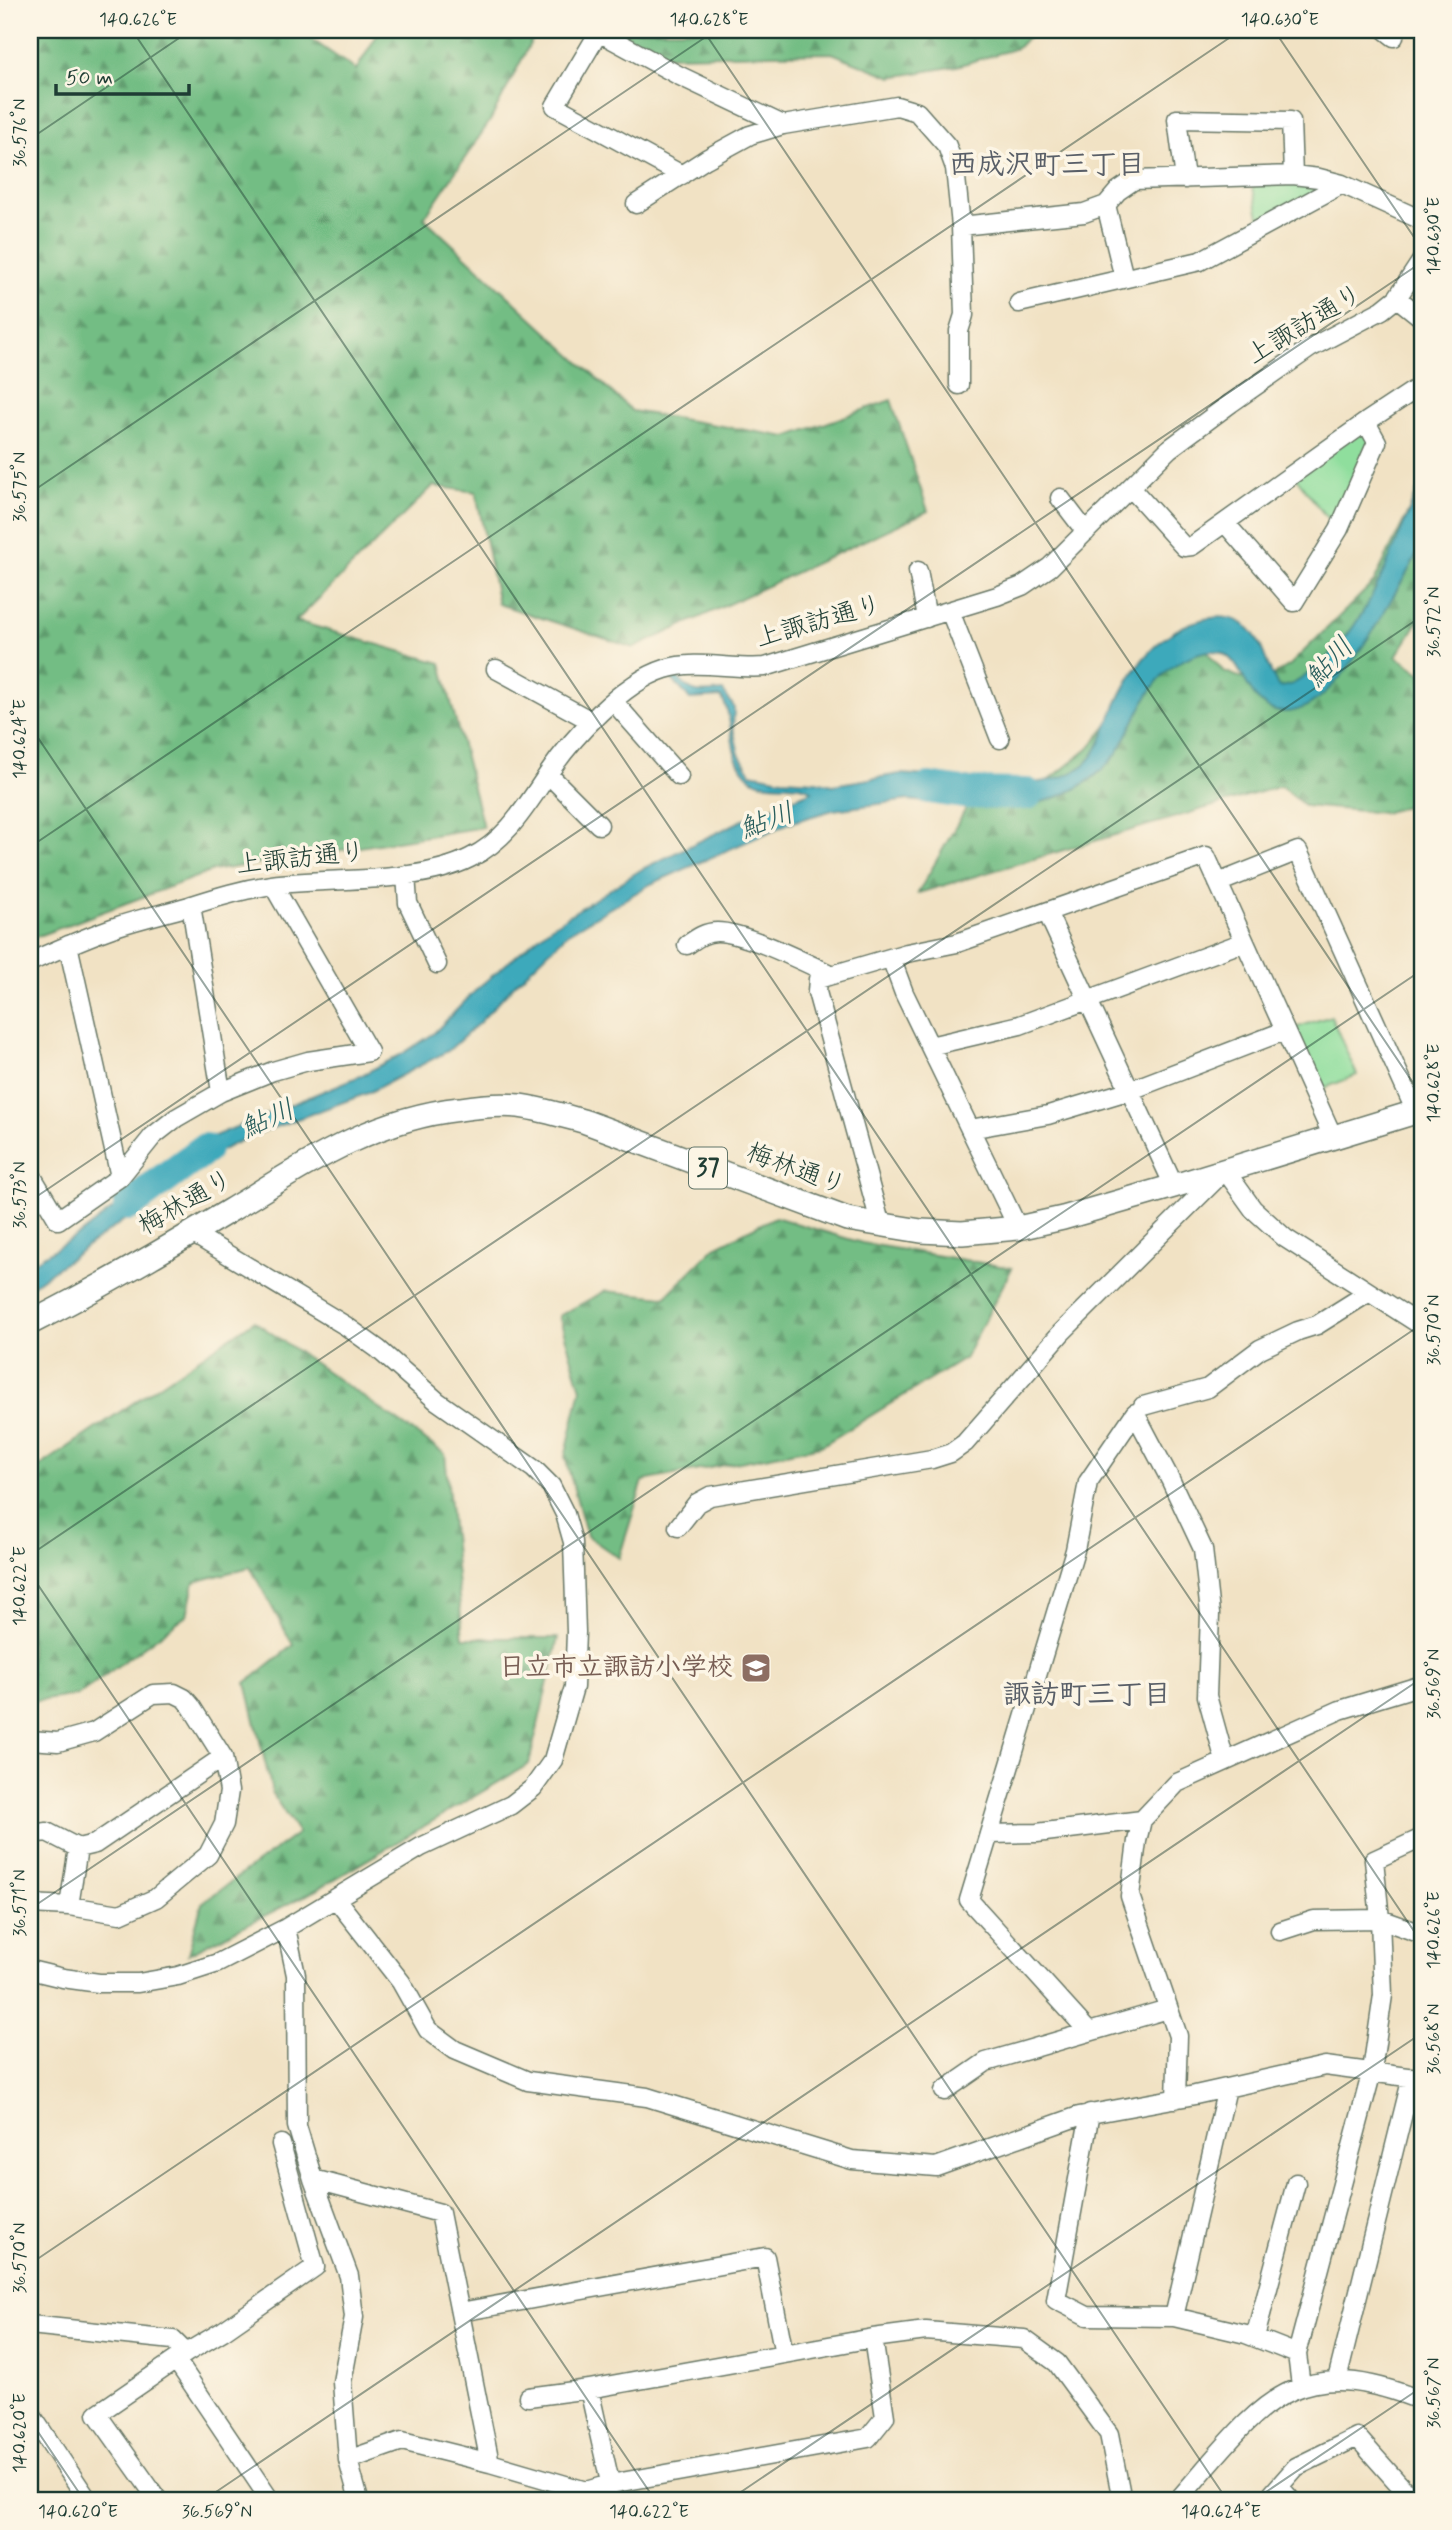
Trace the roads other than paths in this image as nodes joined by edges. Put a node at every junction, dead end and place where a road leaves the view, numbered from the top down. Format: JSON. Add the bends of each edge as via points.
{"nodes":[{"id":1,"x":597,"y":31,"type":"edge"},
{"id":2,"x":783,"y":125,"type":"junction"},
{"id":3,"x":1293,"y":174,"type":"junction"},
{"id":4,"x":682,"y":175,"type":"junction"},
{"id":5,"x":1185,"y":179,"type":"junction"},
{"id":6,"x":1342,"y":184,"type":"junction"},
{"id":7,"x":636,"y":204,"type":"dead end"},
{"id":8,"x":1107,"y":205,"type":"junction"},
{"id":9,"x":1422,"y":215,"type":"edge"},
{"id":10,"x":961,"y":226,"type":"junction"},
{"id":11,"x":1422,"y":260,"type":"edge"},
{"id":12,"x":1124,"y":278,"type":"junction"},
{"id":13,"x":1397,"y":298,"type":"junction"},
{"id":14,"x":1019,"y":303,"type":"dead end"},
{"id":15,"x":1422,"y":318,"type":"edge"},
{"id":16,"x":959,"y":385,"type":"dead end"},
{"id":17,"x":1422,"y":385,"type":"edge"},
{"id":18,"x":1366,"y":422,"type":"junction"},
{"id":19,"x":1131,"y":488,"type":"junction"},
{"id":20,"x":1060,"y":498,"type":"dead end"},
{"id":21,"x":1226,"y":524,"type":"junction"},
{"id":22,"x":1086,"y":532,"type":"junction"},
{"id":23,"x":918,"y":571,"type":"dead end"},
{"id":24,"x":950,"y":611,"type":"junction"},
{"id":25,"x":927,"y":618,"type":"junction"},
{"id":26,"x":496,"y":669,"type":"dead end"},
{"id":27,"x":613,"y":701,"type":"junction"},
{"id":28,"x":591,"y":721,"type":"junction"},
{"id":29,"x":1000,"y":739,"type":"dead end"},
{"id":30,"x":548,"y":774,"type":"junction"},
{"id":31,"x":679,"y":776,"type":"dead end"},
{"id":32,"x":599,"y":825,"type":"dead end"},
{"id":33,"x":406,"y":875,"type":"junction"},
{"id":34,"x":1218,"y":883,"type":"junction"},
{"id":35,"x":273,"y":885,"type":"junction"},
{"id":36,"x":191,"y":905,"type":"junction"},
{"id":37,"x":1047,"y":912,"type":"junction"},
{"id":38,"x":1244,"y":942,"type":"junction"},
{"id":39,"x":68,"y":945,"type":"junction"},
{"id":40,"x":687,"y":945,"type":"dead end"},
{"id":41,"x":891,"y":958,"type":"junction"},
{"id":42,"x":30,"y":962,"type":"edge"},
{"id":43,"x":437,"y":964,"type":"dead end"},
{"id":44,"x":832,"y":975,"type":"junction"},
{"id":45,"x":1087,"y":1000,"type":"junction"},
{"id":46,"x":1284,"y":1031,"type":"junction"},
{"id":47,"x":930,"y":1046,"type":"junction"},
{"id":48,"x":1131,"y":1090,"type":"junction"},
{"id":49,"x":221,"y":1092,"type":"junction"},
{"id":50,"x":1419,"y":1111,"type":"edge"},
{"id":51,"x":970,"y":1129,"type":"junction"},
{"id":52,"x":1333,"y":1137,"type":"junction"},
{"id":53,"x":1225,"y":1170,"type":"junction"},
{"id":54,"x":30,"y":1173,"type":"edge"},
{"id":55,"x":120,"y":1177,"type":"junction"},
{"id":56,"x":1174,"y":1186,"type":"junction"},
{"id":57,"x":881,"y":1226,"type":"junction"},
{"id":58,"x":1018,"y":1228,"type":"junction"},
{"id":59,"x":191,"y":1233,"type":"junction"},
{"id":60,"x":1368,"y":1293,"type":"junction"},
{"id":61,"x":30,"y":1323,"type":"edge"},
{"id":62,"x":1422,"y":1326,"type":"edge"},
{"id":63,"x":1143,"y":1406,"type":"dead end"},
{"id":64,"x":678,"y":1527,"type":"dead end"},
{"id":65,"x":1422,"y":1685,"type":"edge"},
{"id":66,"x":30,"y":1740,"type":"edge"},
{"id":67,"x":223,"y":1757,"type":"junction"},
{"id":68,"x":1225,"y":1761,"type":"junction"},
{"id":69,"x":1142,"y":1820,"type":"junction"},
{"id":70,"x":989,"y":1834,"type":"junction"},
{"id":71,"x":30,"y":1835,"type":"edge"},
{"id":72,"x":1422,"y":1838,"type":"edge"},
{"id":73,"x":78,"y":1848,"type":"junction"},
{"id":74,"x":336,"y":1899,"type":"junction"},
{"id":75,"x":30,"y":1905,"type":"edge"},
{"id":76,"x":69,"y":1906,"type":"junction"},
{"id":77,"x":1380,"y":1919,"type":"junction"},
{"id":78,"x":286,"y":1928,"type":"junction"},
{"id":79,"x":1280,"y":1931,"type":"dead end"},
{"id":80,"x":1422,"y":1934,"type":"edge"},
{"id":81,"x":30,"y":1970,"type":"edge"},
{"id":82,"x":1168,"y":2010,"type":"junction"},
{"id":83,"x":1088,"y":2031,"type":"junction"},
{"id":84,"x":1372,"y":2071,"type":"junction"},
{"id":85,"x":1417,"y":2078,"type":"edge"},
{"id":86,"x":1227,"y":2088,"type":"junction"},
{"id":87,"x":944,"y":2091,"type":"dead end"},
{"id":88,"x":1175,"y":2099,"type":"junction"},
{"id":89,"x":1090,"y":2113,"type":"junction"},
{"id":90,"x":281,"y":2144,"type":"dead end"},
{"id":91,"x":313,"y":2179,"type":"junction"},
{"id":92,"x":1296,"y":2183,"type":"dead end"},
{"id":93,"x":460,"y":2312,"type":"junction"},
{"id":94,"x":1174,"y":2317,"type":"junction"},
{"id":95,"x":30,"y":2325,"type":"edge"},
{"id":96,"x":1255,"y":2337,"type":"junction"},
{"id":97,"x":873,"y":2338,"type":"junction"},
{"id":98,"x":784,"y":2354,"type":"junction"},
{"id":99,"x":1297,"y":2354,"type":"junction"},
{"id":100,"x":181,"y":2357,"type":"junction"},
{"id":101,"x":1337,"y":2380,"type":"junction"},
{"id":102,"x":1301,"y":2386,"type":"junction"},
{"id":103,"x":589,"y":2389,"type":"junction"},
{"id":104,"x":528,"y":2397,"type":"dead end"},
{"id":105,"x":1422,"y":2401,"type":"edge"},
{"id":106,"x":30,"y":2413,"type":"edge"},
{"id":107,"x":348,"y":2460,"type":"junction"},
{"id":108,"x":490,"y":2463,"type":"junction"},
{"id":109,"x":1279,"y":2486,"type":"junction"},
{"id":110,"x":612,"y":2492,"type":"edge"},
{"id":111,"x":88,"y":2500,"type":"edge"},
{"id":112,"x":158,"y":2500,"type":"edge"},
{"id":113,"x":270,"y":2500,"type":"edge"},
{"id":114,"x":359,"y":2500,"type":"edge"},
{"id":115,"x":1122,"y":2500,"type":"edge"},
{"id":116,"x":1178,"y":2500,"type":"edge"},
{"id":117,"x":1267,"y":2500,"type":"edge"},
{"id":118,"x":1291,"y":2500,"type":"edge"},
{"id":119,"x":1413,"y":2500,"type":"edge"}],
"edges":[{"from":1,"to":2,"type":"street"},
{"from":1,"to":4,"type":"street","via":[[555,106]]},
{"from":2,"to":4,"type":"street","via":[[750,135]]},
{"from":2,"to":10,"type":"street","via":[[897,106],[917,111],[947,146],[955,168]]},
{"from":3,"to":5,"type":"street"},
{"from":3,"to":5,"type":"street","via":[[1292,121],[1177,119]]},
{"from":3,"to":6,"type":"street"},
{"from":4,"to":7,"type":"street"},
{"from":5,"to":8,"type":"street","via":[[1134,180]]},
{"from":6,"to":9,"type":"street","via":[[1417,218]]},
{"from":6,"to":12,"type":"street","via":[[1200,261]]},
{"from":8,"to":10,"type":"street","via":[[1084,213]]},
{"from":8,"to":12,"type":"street"},
{"from":10,"to":16,"type":"street","via":[[964,315],[959,331]]},
{"from":11,"to":13,"type":"street","name":"上諏訪通り"},
{"from":12,"to":14,"type":"street"},
{"from":13,"to":15,"type":"street"},
{"from":13,"to":19,"type":"street","name":"上諏訪通り","via":[[1270,374],[1169,449]]},
{"from":17,"to":18,"type":"street"},
{"from":18,"to":21,"type":"street"},
{"from":18,"to":21,"type":"street","via":[[1377,442],[1339,529],[1294,602]]},
{"from":19,"to":21,"type":"street","via":[[1184,547]]},
{"from":19,"to":22,"type":"street","name":"上諏訪通り"},
{"from":20,"to":22,"type":"street"},
{"from":22,"to":24,"type":"street","name":"上諏訪通り","via":[[1050,567],[1022,586]]},
{"from":23,"to":25,"type":"street"},
{"from":24,"to":25,"type":"street","name":"上諏訪通り"},
{"from":24,"to":29,"type":"street"},
{"from":25,"to":27,"type":"street","name":"上諏訪通り","via":[[765,667],[664,669]]},
{"from":26,"to":28,"type":"street"},
{"from":27,"to":28,"type":"street","name":"上諏訪通り"},
{"from":27,"to":31,"type":"street"},
{"from":28,"to":30,"type":"street","name":"上諏訪通り"},
{"from":30,"to":32,"type":"street"},
{"from":30,"to":33,"type":"street","name":"上諏訪通り","via":[[519,818],[490,846],[470,859]]},
{"from":33,"to":35,"type":"street","name":"上諏訪通り"},
{"from":33,"to":43,"type":"street","via":[[408,903]]},
{"from":34,"to":37,"type":"street","via":[[1206,856]]},
{"from":34,"to":38,"type":"street"},
{"from":34,"to":50,"type":"street","via":[[1298,851]]},
{"from":35,"to":36,"type":"street","name":"上諏訪通り"},
{"from":35,"to":49,"type":"street","via":[[369,1052],[308,1061]]},
{"from":36,"to":39,"type":"street","name":"上諏訪通り"},
{"from":36,"to":49,"type":"street"},
{"from":37,"to":41,"type":"street","via":[[957,943]]},
{"from":37,"to":45,"type":"street"},
{"from":38,"to":45,"type":"street"},
{"from":38,"to":46,"type":"street"},
{"from":39,"to":42,"type":"street","name":"上諏訪通り"},
{"from":39,"to":55,"type":"street"},
{"from":40,"to":44,"type":"street","via":[[701,935],[735,934]]},
{"from":41,"to":44,"type":"street"},
{"from":41,"to":47,"type":"street"},
{"from":44,"to":57,"type":"street","via":[[818,979],[817,992]]},
{"from":45,"to":47,"type":"street","via":[[1020,1025]]},
{"from":45,"to":48,"type":"street"},
{"from":46,"to":48,"type":"street"},
{"from":46,"to":52,"type":"street"},
{"from":47,"to":51,"type":"street"},
{"from":48,"to":51,"type":"street","via":[[1048,1115]]},
{"from":48,"to":56,"type":"street"},
{"from":49,"to":55,"type":"street","via":[[153,1136]]},
{"from":50,"to":52,"type":"main road","name":"梅林通り","number":"37"},
{"from":51,"to":58,"type":"street"},
{"from":52,"to":53,"type":"main road","name":"梅林通り","number":"37"},
{"from":53,"to":56,"type":"main road","name":"梅林通り","number":"37"},
{"from":53,"to":60,"type":"street","via":[[1253,1209],[1284,1238]]},
{"from":53,"to":64,"type":"street","via":[[1061,1333],[965,1443],[951,1453],[710,1496],[697,1503]]},
{"from":54,"to":55,"type":"street","via":[[58,1220]]},
{"from":56,"to":58,"type":"main road","name":"梅林通り","number":"37"},
{"from":57,"to":58,"type":"main road","name":"梅林通り","number":"37","via":[[962,1233]]},
{"from":57,"to":59,"type":"main road","name":"梅林通り","number":"37","via":[[806,1205],[586,1122],[517,1106],[480,1106],[404,1118],[359,1136]]},
{"from":59,"to":61,"type":"main road","name":"梅林通り","number":"37"},
{"from":59,"to":74,"type":"street","via":[[346,1326],[437,1401],[534,1469],[551,1486],[573,1542],[574,1687],[553,1760],[533,1788],[511,1805],[422,1847]]},
{"from":60,"to":62,"type":"street"},
{"from":60,"to":63,"type":"street","via":[[1317,1325],[1260,1349],[1208,1388]]},
{"from":65,"to":68,"type":"street","via":[[1340,1710]]},
{"from":66,"to":67,"type":"street","via":[[58,1742],[94,1732],[153,1694],[164,1692],[184,1698]]},
{"from":67,"to":73,"type":"street","via":[[95,1844]]},
{"from":67,"to":76,"type":"street","via":[[229,1791],[224,1824],[208,1855],[156,1898],[120,1914]]},
{"from":68,"to":69,"type":"street","via":[[1177,1783]]},
{"from":68,"to":70,"type":"street","via":[[1207,1696],[1210,1614],[1203,1549],[1135,1413],[1088,1482],[1075,1550]]},
{"from":69,"to":70,"type":"street"},
{"from":69,"to":82,"type":"street","via":[[1130,1895]]},
{"from":70,"to":83,"type":"street","via":[[969,1900]]},
{"from":71,"to":73,"type":"street","via":[[47,1832]]},
{"from":72,"to":77,"type":"street","via":[[1374,1860]]},
{"from":73,"to":76,"type":"street"},
{"from":74,"to":78,"type":"street"},
{"from":74,"to":89,"type":"street","via":[[401,1982],[428,2030],[455,2049],[527,2081],[647,2097],[852,2160],[936,2168]]},
{"from":75,"to":76,"type":"street"},
{"from":77,"to":79,"type":"street","via":[[1314,1920]]},
{"from":77,"to":80,"type":"street"},
{"from":77,"to":84,"type":"street","via":[[1383,1995]]},
{"from":78,"to":81,"type":"street","via":[[218,1963],[138,1983],[87,1981]]},
{"from":78,"to":91,"type":"street","via":[[296,1975],[297,2126]]},
{"from":82,"to":83,"type":"street"},
{"from":82,"to":88,"type":"street","via":[[1178,2036]]},
{"from":83,"to":87,"type":"street","via":[[986,2062]]},
{"from":84,"to":85,"type":"street"},
{"from":84,"to":86,"type":"street","via":[[1325,2066]]},
{"from":84,"to":99,"type":"street"},
{"from":85,"to":101,"type":"street"},
{"from":86,"to":88,"type":"street"},
{"from":86,"to":94,"type":"street"},
{"from":88,"to":89,"type":"street"},
{"from":89,"to":94,"type":"street","via":[[1056,2300],[1087,2316]]},
{"from":90,"to":100,"type":"street","via":[[314,2267]]},
{"from":91,"to":93,"type":"street","via":[[440,2213]]},
{"from":91,"to":107,"type":"street","via":[[349,2276],[354,2317],[342,2382]]},
{"from":92,"to":96,"type":"street"},
{"from":93,"to":98,"type":"street","via":[[765,2257]]},
{"from":93,"to":108,"type":"street"},
{"from":94,"to":96,"type":"street"},
{"from":95,"to":100,"type":"street","via":[[173,2340]]},
{"from":96,"to":99,"type":"street"},
{"from":97,"to":98,"type":"street"},
{"from":97,"to":110,"type":"street","via":[[886,2417],[868,2438]]},
{"from":97,"to":115,"type":"street","via":[[926,2331],[1024,2339],[1057,2363],[1109,2434]]},
{"from":98,"to":103,"type":"street"},
{"from":99,"to":102,"type":"street"},
{"from":100,"to":112,"type":"street","via":[[97,2414]]},
{"from":100,"to":113,"type":"street"},
{"from":101,"to":102,"type":"street"},
{"from":101,"to":105,"type":"street","via":[[1374,2384]]},
{"from":102,"to":116,"type":"street","via":[[1251,2418]]},
{"from":103,"to":104,"type":"street"},
{"from":103,"to":110,"type":"street"},
{"from":106,"to":111,"type":"street"},
{"from":107,"to":108,"type":"street","via":[[402,2441]]},
{"from":107,"to":114,"type":"street"},
{"from":108,"to":110,"type":"street","via":[[586,2491]]},
{"from":109,"to":117,"type":"street"},
{"from":109,"to":118,"type":"street"},
{"from":109,"to":119,"type":"street","via":[[1296,2467],[1357,2437]]}]}
